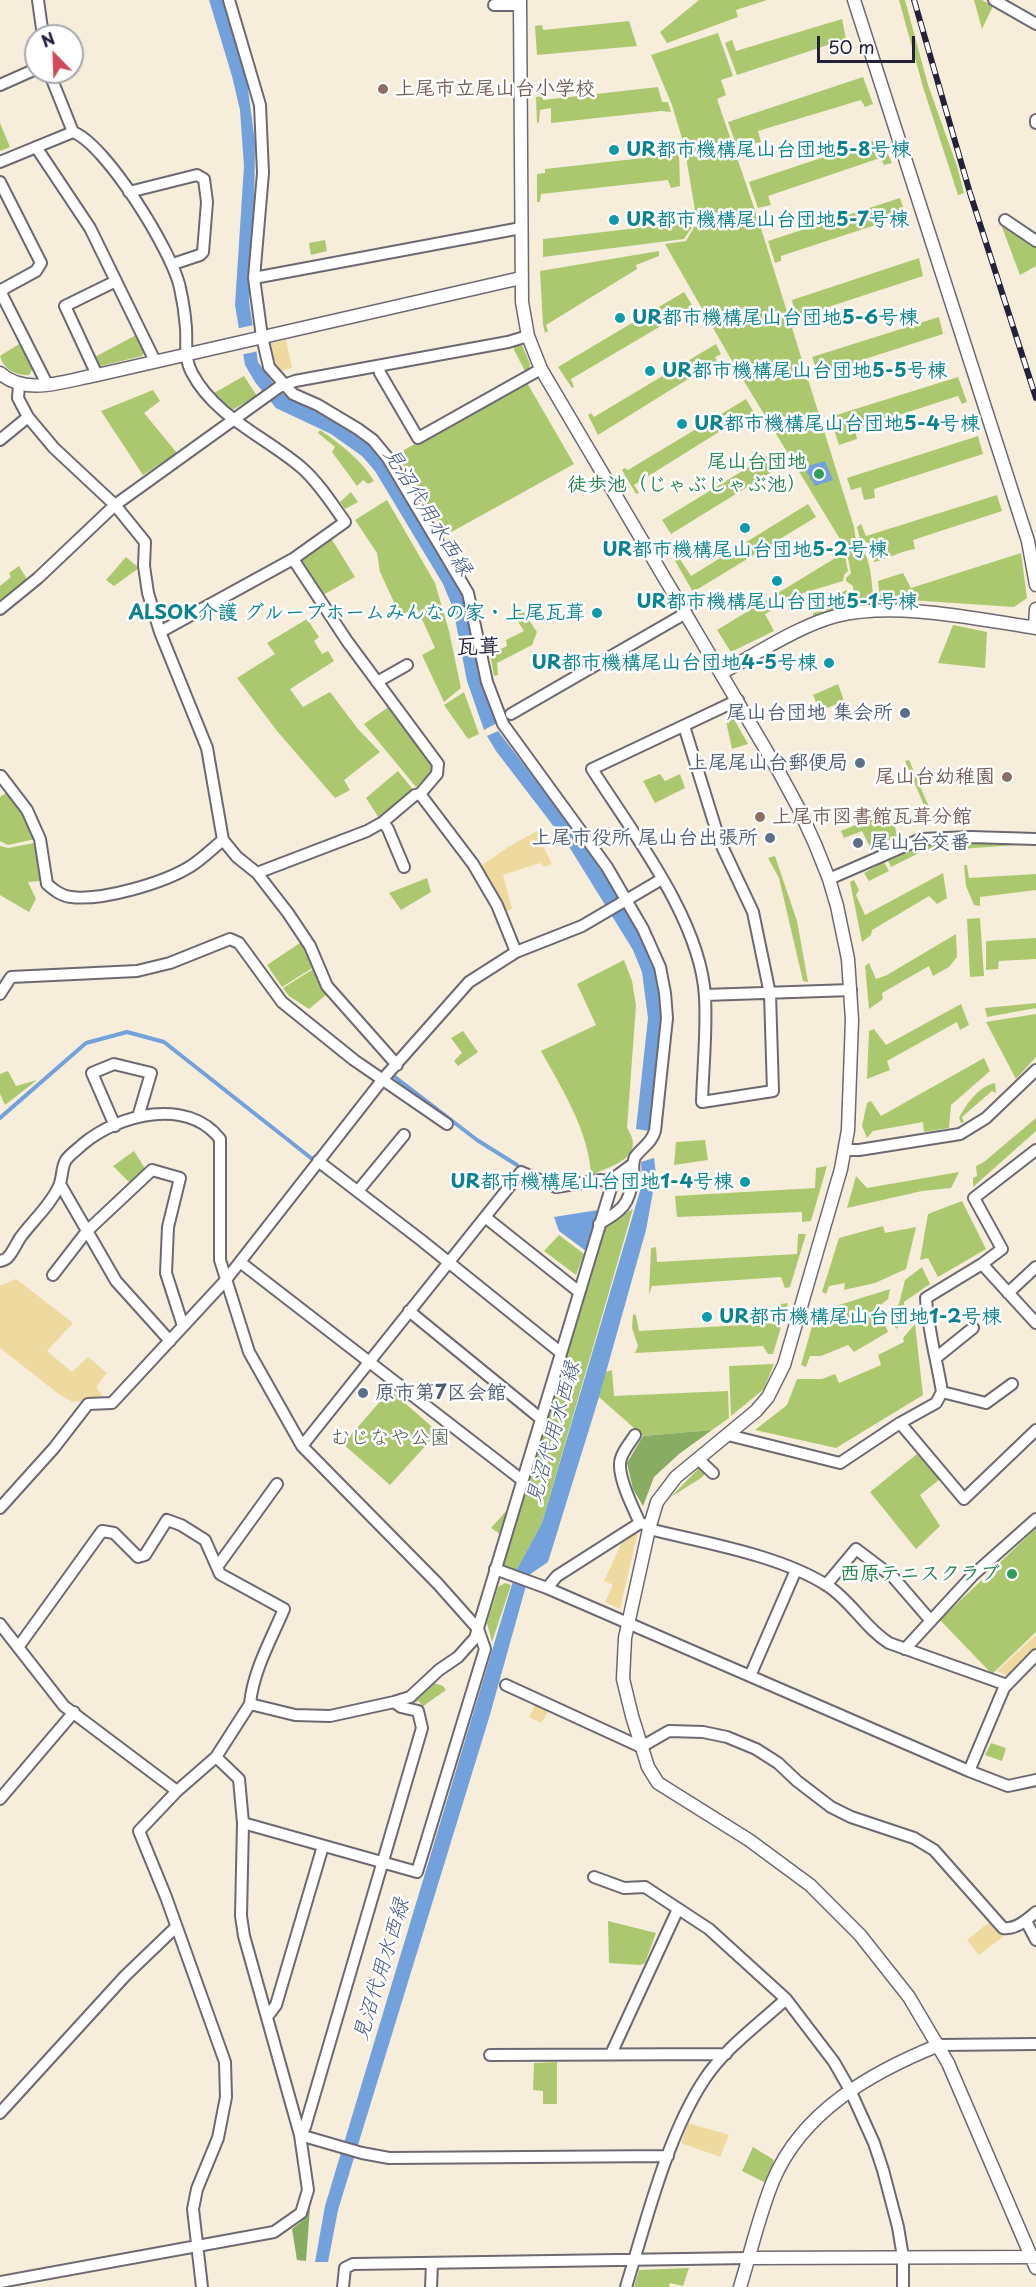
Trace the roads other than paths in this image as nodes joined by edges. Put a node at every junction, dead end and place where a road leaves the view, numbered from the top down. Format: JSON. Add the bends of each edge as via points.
{"nodes":[{"id":1,"x":38,"y":0,"type":"edge"},
{"id":2,"x":229,"y":0,"type":"edge"},
{"id":3,"x":854,"y":0,"type":"edge"},
{"id":4,"x":994,"y":0,"type":"edge"},
{"id":5,"x":520,"y":2,"type":"edge"},
{"id":6,"x":494,"y":5,"type":"dead end"},
{"id":7,"x":41,"y":24,"type":"edge"},
{"id":8,"x":1036,"y":24,"type":"edge"},
{"id":9,"x":24,"y":74,"type":"edge"},
{"id":10,"x":54,"y":84,"type":"edge"},
{"id":11,"x":0,"y":85,"type":"edge"},
{"id":12,"x":73,"y":132,"type":"junction"},
{"id":13,"x":36,"y":147,"type":"junction"},
{"id":14,"x":0,"y":162,"type":"edge"},
{"id":15,"x":0,"y":182,"type":"edge"},
{"id":16,"x":129,"y":192,"type":"junction"},
{"id":17,"x":1005,"y":220,"type":"dead end"},
{"id":18,"x":521,"y":228,"type":"junction"},
{"id":19,"x":1036,"y":241,"type":"edge"},
{"id":20,"x":172,"y":264,"type":"junction"},
{"id":21,"x":254,"y":278,"type":"junction"},
{"id":22,"x":521,"y":278,"type":"junction"},
{"id":23,"x":116,"y":281,"type":"junction"},
{"id":24,"x":528,"y":336,"type":"junction"},
{"id":25,"x":260,"y":337,"type":"junction"},
{"id":26,"x":186,"y":354,"type":"junction"},
{"id":27,"x":155,"y":361,"type":"junction"},
{"id":28,"x":379,"y":367,"type":"junction"},
{"id":29,"x":541,"y":369,"type":"junction"},
{"id":30,"x":0,"y":373,"type":"edge"},
{"id":31,"x":98,"y":375,"type":"junction"},
{"id":32,"x":47,"y":384,"type":"junction"},
{"id":33,"x":19,"y":385,"type":"junction"},
{"id":34,"x":282,"y":385,"type":"junction"},
{"id":35,"x":28,"y":417,"type":"junction"},
{"id":36,"x":233,"y":418,"type":"junction"},
{"id":37,"x":0,"y":440,"type":"edge"},
{"id":38,"x":115,"y":505,"type":"junction"},
{"id":39,"x":292,"y":559,"type":"junction"},
{"id":40,"x":1036,"y":585,"type":"edge"},
{"id":41,"x":0,"y":609,"type":"edge"},
{"id":42,"x":1036,"y":609,"type":"edge"},
{"id":43,"x":686,"y":613,"type":"junction"},
{"id":44,"x":1035,"y":628,"type":"edge"},
{"id":45,"x":160,"y":632,"type":"junction"},
{"id":46,"x":406,"y":665,"type":"dead end"},
{"id":47,"x":721,"y":673,"type":"junction"},
{"id":48,"x":377,"y":682,"type":"junction"},
{"id":49,"x":738,"y":700,"type":"junction"},
{"id":50,"x":505,"y":716,"type":"junction"},
{"id":51,"x":684,"y":726,"type":"junction"},
{"id":52,"x":0,"y":776,"type":"edge"},
{"id":53,"x":420,"y":794,"type":"junction"},
{"id":54,"x":382,"y":822,"type":"junction"},
{"id":55,"x":1036,"y":839,"type":"edge"},
{"id":56,"x":223,"y":840,"type":"junction"},
{"id":57,"x":404,"y":867,"type":"dead end"},
{"id":58,"x":257,"y":873,"type":"junction"},
{"id":59,"x":662,"y":879,"type":"junction"},
{"id":60,"x":829,"y":879,"type":"junction"},
{"id":61,"x":626,"y":900,"type":"junction"},
{"id":62,"x":516,"y":952,"type":"junction"},
{"id":63,"x":851,"y":990,"type":"junction"},
{"id":64,"x":0,"y":994,"type":"edge"},
{"id":65,"x":770,"y":994,"type":"junction"},
{"id":66,"x":705,"y":995,"type":"junction"},
{"id":67,"x":397,"y":1065,"type":"junction"},
{"id":68,"x":1036,"y":1070,"type":"edge"},
{"id":69,"x":383,"y":1079,"type":"junction"},
{"id":70,"x":138,"y":1117,"type":"junction"},
{"id":71,"x":447,"y":1125,"type":"dead end"},
{"id":72,"x":115,"y":1126,"type":"junction"},
{"id":73,"x":404,"y":1135,"type":"dead end"},
{"id":74,"x":845,"y":1150,"type":"junction"},
{"id":75,"x":1036,"y":1150,"type":"edge"},
{"id":76,"x":318,"y":1161,"type":"junction"},
{"id":77,"x":633,"y":1164,"type":"junction"},
{"id":78,"x":610,"y":1181,"type":"junction"},
{"id":79,"x":60,"y":1184,"type":"junction"},
{"id":80,"x":358,"y":1191,"type":"junction"},
{"id":81,"x":485,"y":1217,"type":"junction"},
{"id":82,"x":599,"y":1224,"type":"junction"},
{"id":83,"x":87,"y":1231,"type":"junction"},
{"id":84,"x":0,"y":1261,"type":"edge"},
{"id":85,"x":240,"y":1262,"type":"junction"},
{"id":86,"x":449,"y":1262,"type":"junction"},
{"id":87,"x":982,"y":1264,"type":"junction"},
{"id":88,"x":1036,"y":1267,"type":"edge"},
{"id":89,"x":53,"y":1275,"type":"dead end"},
{"id":90,"x":225,"y":1281,"type":"junction"},
{"id":91,"x":578,"y":1291,"type":"junction"},
{"id":92,"x":1008,"y":1293,"type":"junction"},
{"id":93,"x":409,"y":1311,"type":"junction"},
{"id":94,"x":1036,"y":1323,"type":"edge"},
{"id":95,"x":183,"y":1326,"type":"junction"},
{"id":96,"x":973,"y":1328,"type":"dead end"},
{"id":97,"x":170,"y":1341,"type":"junction"},
{"id":98,"x":560,"y":1352,"type":"junction"},
{"id":99,"x":937,"y":1357,"type":"junction"},
{"id":100,"x":370,"y":1360,"type":"junction"},
{"id":101,"x":1012,"y":1384,"type":"dead end"},
{"id":102,"x":942,"y":1392,"type":"junction"},
{"id":103,"x":540,"y":1418,"type":"junction"},
{"id":104,"x":900,"y":1423,"type":"junction"},
{"id":105,"x":1036,"y":1430,"type":"edge"},
{"id":106,"x":636,"y":1435,"type":"dead end"},
{"id":107,"x":728,"y":1435,"type":"junction"},
{"id":108,"x":302,"y":1446,"type":"junction"},
{"id":109,"x":698,"y":1459,"type":"junction"},
{"id":110,"x":713,"y":1473,"type":"dead end"},
{"id":111,"x":522,"y":1480,"type":"junction"},
{"id":112,"x":277,"y":1484,"type":"dead end"},
{"id":113,"x":0,"y":1508,"type":"edge"},
{"id":114,"x":1036,"y":1519,"type":"edge"},
{"id":115,"x":646,"y":1526,"type":"junction"},
{"id":116,"x":217,"y":1567,"type":"junction"},
{"id":117,"x":495,"y":1569,"type":"junction"},
{"id":118,"x":796,"y":1570,"type":"junction"},
{"id":119,"x":826,"y":1585,"type":"junction"},
{"id":120,"x":547,"y":1588,"type":"junction"},
{"id":121,"x":931,"y":1621,"type":"junction"},
{"id":122,"x":627,"y":1623,"type":"junction"},
{"id":123,"x":0,"y":1624,"type":"edge"},
{"id":124,"x":478,"y":1629,"type":"junction"},
{"id":125,"x":19,"y":1646,"type":"junction"},
{"id":126,"x":905,"y":1649,"type":"junction"},
{"id":127,"x":1036,"y":1655,"type":"edge"},
{"id":128,"x":750,"y":1676,"type":"junction"},
{"id":129,"x":506,"y":1685,"type":"dead end"},
{"id":130,"x":1007,"y":1685,"type":"junction"},
{"id":131,"x":394,"y":1702,"type":"junction"},
{"id":132,"x":250,"y":1704,"type":"junction"},
{"id":133,"x":74,"y":1712,"type":"junction"},
{"id":134,"x":642,"y":1747,"type":"junction"},
{"id":135,"x":216,"y":1757,"type":"junction"},
{"id":136,"x":969,"y":1771,"type":"junction"},
{"id":137,"x":1036,"y":1780,"type":"edge"},
{"id":138,"x":177,"y":1791,"type":"junction"},
{"id":139,"x":0,"y":1798,"type":"edge"},
{"id":140,"x":243,"y":1823,"type":"junction"},
{"id":141,"x":323,"y":1846,"type":"junction"},
{"id":142,"x":381,"y":1862,"type":"junction"},
{"id":143,"x":594,"y":1877,"type":"dead end"},
{"id":144,"x":678,"y":1909,"type":"junction"},
{"id":145,"x":1036,"y":1912,"type":"edge"},
{"id":146,"x":1026,"y":1921,"type":"junction"},
{"id":147,"x":176,"y":1927,"type":"junction"},
{"id":148,"x":1036,"y":1939,"type":"edge"},
{"id":149,"x":786,"y":1999,"type":"junction"},
{"id":150,"x":267,"y":2017,"type":"junction"},
{"id":151,"x":1036,"y":2044,"type":"edge"},
{"id":152,"x":939,"y":2045,"type":"junction"},
{"id":153,"x":726,"y":2054,"type":"junction"},
{"id":154,"x":490,"y":2055,"type":"dead end"},
{"id":155,"x":611,"y":2055,"type":"junction"},
{"id":156,"x":850,"y":2090,"type":"junction"},
{"id":157,"x":0,"y":2113,"type":"edge"},
{"id":158,"x":300,"y":2135,"type":"junction"},
{"id":159,"x":668,"y":2156,"type":"junction"},
{"id":160,"x":197,"y":2247,"type":"junction"},
{"id":161,"x":903,"y":2257,"type":"junction"},
{"id":162,"x":749,"y":2258,"type":"junction"},
{"id":163,"x":634,"y":2260,"type":"junction"},
{"id":164,"x":1034,"y":2260,"type":"edge"},
{"id":165,"x":432,"y":2264,"type":"junction"},
{"id":166,"x":0,"y":2282,"type":"edge"},
{"id":167,"x":202,"y":2287,"type":"edge"},
{"id":168,"x":344,"y":2287,"type":"edge"},
{"id":169,"x":431,"y":2287,"type":"edge"},
{"id":170,"x":626,"y":2287,"type":"edge"},
{"id":171,"x":740,"y":2287,"type":"edge"},
{"id":172,"x":903,"y":2287,"type":"edge"}],
"edges":[{"from":1,"to":7,"type":"street"},
{"from":2,"to":21,"type":"street","via":[[262,119],[263,173]]},
{"from":3,"to":40,"type":"street","via":[[1028,541]]},
{"from":4,"to":8,"type":"street"},
{"from":5,"to":6,"type":"street"},
{"from":5,"to":18,"type":"street"},
{"from":9,"to":11,"type":"street"},
{"from":10,"to":12,"type":"street"},
{"from":12,"to":13,"type":"street"},
{"from":12,"to":16,"type":"street","via":[[88,142]]},
{"from":13,"to":14,"type":"street"},
{"from":13,"to":23,"type":"street","via":[[90,228]]},
{"from":15,"to":32,"type":"street","via":[[41,263],[36,271],[3,290],[2,295]]},
{"from":16,"to":20,"type":"street"},
{"from":16,"to":20,"type":"street","via":[[197,175],[204,179],[207,202],[202,252]]},
{"from":17,"to":19,"type":"street"},
{"from":18,"to":21,"type":"street"},
{"from":18,"to":22,"type":"street"},
{"from":20,"to":26,"type":"street","via":[[180,286]]},
{"from":21,"to":25,"type":"street"},
{"from":22,"to":24,"type":"street"},
{"from":22,"to":25,"type":"street"},
{"from":23,"to":27,"type":"street"},
{"from":23,"to":31,"type":"street","via":[[65,306]]},
{"from":24,"to":28,"type":"street"},
{"from":24,"to":29,"type":"street"},
{"from":25,"to":26,"type":"street"},
{"from":25,"to":34,"type":"street","via":[[269,367]]},
{"from":26,"to":27,"type":"street"},
{"from":26,"to":36,"type":"street","via":[[202,389]]},
{"from":27,"to":31,"type":"street"},
{"from":28,"to":29,"type":"street","via":[[418,438]]},
{"from":28,"to":34,"type":"street"},
{"from":29,"to":43,"type":"street"},
{"from":30,"to":33,"type":"street"},
{"from":31,"to":32,"type":"street"},
{"from":32,"to":33,"type":"street"},
{"from":33,"to":35,"type":"street","via":[[18,398]]},
{"from":34,"to":36,"type":"street"},
{"from":34,"to":50,"type":"street","via":[[358,429],[387,457],[468,593],[487,682]]},
{"from":35,"to":37,"type":"street"},
{"from":35,"to":38,"type":"street","via":[[54,448]]},
{"from":36,"to":38,"type":"street"},
{"from":36,"to":39,"type":"street","via":[[303,469],[345,522]]},
{"from":38,"to":41,"type":"street"},
{"from":38,"to":45,"type":"street","via":[[145,542],[148,593]]},
{"from":39,"to":45,"type":"street"},
{"from":39,"to":48,"type":"street"},
{"from":42,"to":44,"type":"street"},
{"from":43,"to":47,"type":"street"},
{"from":43,"to":50,"type":"street"},
{"from":44,"to":47,"type":"street","via":[[912,612],[857,613],[808,626]]},
{"from":45,"to":56,"type":"street","via":[[207,748]]},
{"from":46,"to":48,"type":"street"},
{"from":47,"to":49,"type":"street"},
{"from":48,"to":53,"type":"street","via":[[438,764],[437,774]]},
{"from":49,"to":51,"type":"street"},
{"from":49,"to":60,"type":"street","via":[[799,809]]},
{"from":50,"to":61,"type":"street","via":[[527,759],[607,867]]},
{"from":51,"to":59,"type":"street","via":[[592,769]]},
{"from":51,"to":65,"type":"street","via":[[720,842],[753,912]]},
{"from":52,"to":56,"type":"street","via":[[27,810],[40,840],[47,884],[69,897],[99,896],[159,882],[190,867]]},
{"from":53,"to":54,"type":"street"},
{"from":53,"to":62,"type":"street","via":[[473,864],[497,905]]},
{"from":54,"to":57,"type":"street"},
{"from":54,"to":58,"type":"street"},
{"from":55,"to":60,"type":"street","via":[[921,839]]},
{"from":56,"to":58,"type":"street"},
{"from":58,"to":67,"type":"street","via":[[310,946],[327,986]]},
{"from":59,"to":61,"type":"street"},
{"from":59,"to":66,"type":"street","via":[[688,931]]},
{"from":60,"to":63,"type":"street","via":[[848,959]]},
{"from":61,"to":62,"type":"street","via":[[582,926]]},
{"from":61,"to":77,"type":"street","via":[[660,967],[667,1018],[655,1131],[652,1142],[635,1157]]},
{"from":62,"to":67,"type":"street","via":[[469,982]]},
{"from":63,"to":65,"type":"street"},
{"from":63,"to":74,"type":"street","via":[[852,1063]]},
{"from":64,"to":69,"type":"street","via":[[11,977],[137,971],[170,963],[230,939],[239,944],[282,1002]]},
{"from":65,"to":66,"type":"street"},
{"from":65,"to":66,"type":"street","via":[[773,1091],[702,1102]]},
{"from":67,"to":69,"type":"street"},
{"from":68,"to":74,"type":"street","via":[[986,1118],[960,1134]]},
{"from":69,"to":71,"type":"street"},
{"from":69,"to":76,"type":"street"},
{"from":70,"to":72,"type":"street"},
{"from":70,"to":72,"type":"street","via":[[150,1073],[114,1064],[92,1073]]},
{"from":70,"to":90,"type":"street","via":[[165,1113],[190,1119],[211,1128],[220,1139],[220,1260]]},
{"from":72,"to":79,"type":"street","via":[[98,1132],[67,1158]]},
{"from":73,"to":80,"type":"street"},
{"from":74,"to":107,"type":"street","via":[[784,1365],[768,1397]]},
{"from":75,"to":87,"type":"street","via":[[974,1198],[1002,1249]]},
{"from":76,"to":80,"type":"street"},
{"from":76,"to":85,"type":"street"},
{"from":77,"to":78,"type":"street"},
{"from":77,"to":82,"type":"street","via":[[627,1203]]},
{"from":78,"to":81,"type":"street","via":[[556,1187],[521,1172]]},
{"from":78,"to":82,"type":"street"},
{"from":79,"to":83,"type":"street"},
{"from":79,"to":84,"type":"street","via":[[7,1259]]},
{"from":80,"to":86,"type":"street"},
{"from":81,"to":86,"type":"street"},
{"from":81,"to":91,"type":"street"},
{"from":82,"to":91,"type":"street"},
{"from":83,"to":89,"type":"street"},
{"from":83,"to":95,"type":"street","via":[[152,1170],[180,1178],[168,1227],[166,1273]]},
{"from":83,"to":97,"type":"street","via":[[116,1281]]},
{"from":85,"to":90,"type":"street"},
{"from":85,"to":100,"type":"street"},
{"from":86,"to":93,"type":"street"},
{"from":86,"to":98,"type":"street"},
{"from":87,"to":92,"type":"street"},
{"from":87,"to":99,"type":"street","via":[[926,1298],[927,1323]]},
{"from":88,"to":92,"type":"street"},
{"from":90,"to":95,"type":"street"},
{"from":90,"to":108,"type":"street","via":[[249,1353]]},
{"from":91,"to":98,"type":"street"},
{"from":92,"to":94,"type":"street"},
{"from":93,"to":100,"type":"street"},
{"from":93,"to":103,"type":"street"},
{"from":95,"to":97,"type":"street"},
{"from":96,"to":99,"type":"street"},
{"from":97,"to":113,"type":"street","via":[[112,1403],[88,1404]]},
{"from":98,"to":103,"type":"street"},
{"from":99,"to":102,"type":"street"},
{"from":100,"to":108,"type":"street"},
{"from":100,"to":111,"type":"street"},
{"from":101,"to":102,"type":"street","via":[[986,1403]]},
{"from":102,"to":104,"type":"street","via":[[936,1403]]},
{"from":103,"to":111,"type":"street"},
{"from":104,"to":105,"type":"street","via":[[964,1499]]},
{"from":104,"to":107,"type":"street","via":[[840,1463]]},
{"from":106,"to":115,"type":"street","via":[[620,1464],[628,1496]]},
{"from":107,"to":109,"type":"street"},
{"from":108,"to":124,"type":"street"},
{"from":109,"to":110,"type":"street"},
{"from":109,"to":115,"type":"street","via":[[666,1488]]},
{"from":111,"to":117,"type":"street"},
{"from":112,"to":116,"type":"street"},
{"from":114,"to":121,"type":"street","via":[[973,1575]]},
{"from":115,"to":118,"type":"street","via":[[773,1560]]},
{"from":115,"to":120,"type":"street","via":[[557,1576]]},
{"from":115,"to":122,"type":"street"},
{"from":116,"to":125,"type":"street","via":[[205,1540],[167,1520],[145,1556],[138,1557],[114,1533],[102,1531]]},
{"from":116,"to":132,"type":"street","via":[[220,1574],[284,1609],[261,1661]]},
{"from":117,"to":120,"type":"street"},
{"from":117,"to":124,"type":"street"},
{"from":118,"to":119,"type":"street"},
{"from":118,"to":128,"type":"street"},
{"from":119,"to":121,"type":"street","via":[[856,1549],[893,1577]]},
{"from":119,"to":126,"type":"street","via":[[879,1636]]},
{"from":120,"to":122,"type":"street"},
{"from":121,"to":126,"type":"street"},
{"from":122,"to":128,"type":"street"},
{"from":122,"to":134,"type":"street","via":[[623,1679]]},
{"from":123,"to":125,"type":"street"},
{"from":124,"to":131,"type":"street","via":[[458,1657],[410,1696]]},
{"from":124,"to":142,"type":"street","via":[[484,1649],[417,1872]]},
{"from":125,"to":133,"type":"street","via":[[64,1706]]},
{"from":126,"to":130,"type":"street"},
{"from":127,"to":130,"type":"street"},
{"from":128,"to":136,"type":"street"},
{"from":129,"to":134,"type":"street"},
{"from":130,"to":136,"type":"street"},
{"from":131,"to":132,"type":"street","via":[[330,1716],[295,1715]]},
{"from":131,"to":142,"type":"street","via":[[418,1711],[422,1728]]},
{"from":132,"to":135,"type":"street"},
{"from":133,"to":138,"type":"street"},
{"from":133,"to":139,"type":"street"},
{"from":134,"to":146,"type":"street","via":[[669,1731],[680,1731],[703,1732],[756,1749],[831,1807],[914,1838],[934,1850],[1003,1928]]},
{"from":134,"to":152,"type":"street","via":[[658,1783],[782,1863],[837,1910],[888,1968]]},
{"from":135,"to":138,"type":"street"},
{"from":135,"to":140,"type":"street","via":[[239,1779]]},
{"from":136,"to":137,"type":"street","via":[[1008,1786]]},
{"from":138,"to":147,"type":"street","via":[[139,1831]]},
{"from":140,"to":141,"type":"street"},
{"from":140,"to":150,"type":"street","via":[[241,1916]]},
{"from":141,"to":142,"type":"street"},
{"from":141,"to":150,"type":"street","via":[[276,2005]]},
{"from":142,"to":158,"type":"street"},
{"from":143,"to":144,"type":"street","via":[[624,1888],[645,1887]]},
{"from":144,"to":149,"type":"street","via":[[709,1929]]},
{"from":144,"to":155,"type":"street"},
{"from":145,"to":146,"type":"street"},
{"from":146,"to":148,"type":"street"},
{"from":147,"to":157,"type":"street","via":[[121,1980]]},
{"from":147,"to":160,"type":"street","via":[[225,2062],[226,2076],[218,2138],[193,2209]]},
{"from":149,"to":153,"type":"street"},
{"from":149,"to":156,"type":"street","via":[[834,2062]]},
{"from":150,"to":158,"type":"street"},
{"from":151,"to":152,"type":"street"},
{"from":152,"to":156,"type":"street"},
{"from":152,"to":164,"type":"street"},
{"from":153,"to":155,"type":"street"},
{"from":153,"to":159,"type":"street","via":[[705,2078]]},
{"from":154,"to":155,"type":"street"},
{"from":156,"to":161,"type":"street","via":[[883,2170]]},
{"from":156,"to":162,"type":"street","via":[[816,2118],[785,2157]]},
{"from":158,"to":159,"type":"street","via":[[389,2158]]},
{"from":158,"to":160,"type":"street","via":[[308,2190],[301,2213],[274,2232]]},
{"from":159,"to":163,"type":"street"},
{"from":160,"to":166,"type":"street"},
{"from":160,"to":167,"type":"street"},
{"from":161,"to":162,"type":"street"},
{"from":161,"to":164,"type":"street"},
{"from":161,"to":172,"type":"street"},
{"from":162,"to":163,"type":"street"},
{"from":162,"to":171,"type":"street"},
{"from":163,"to":165,"type":"street"},
{"from":163,"to":170,"type":"street"},
{"from":165,"to":168,"type":"street","via":[[349,2264],[344,2271]]},
{"from":165,"to":169,"type":"street"}]}
